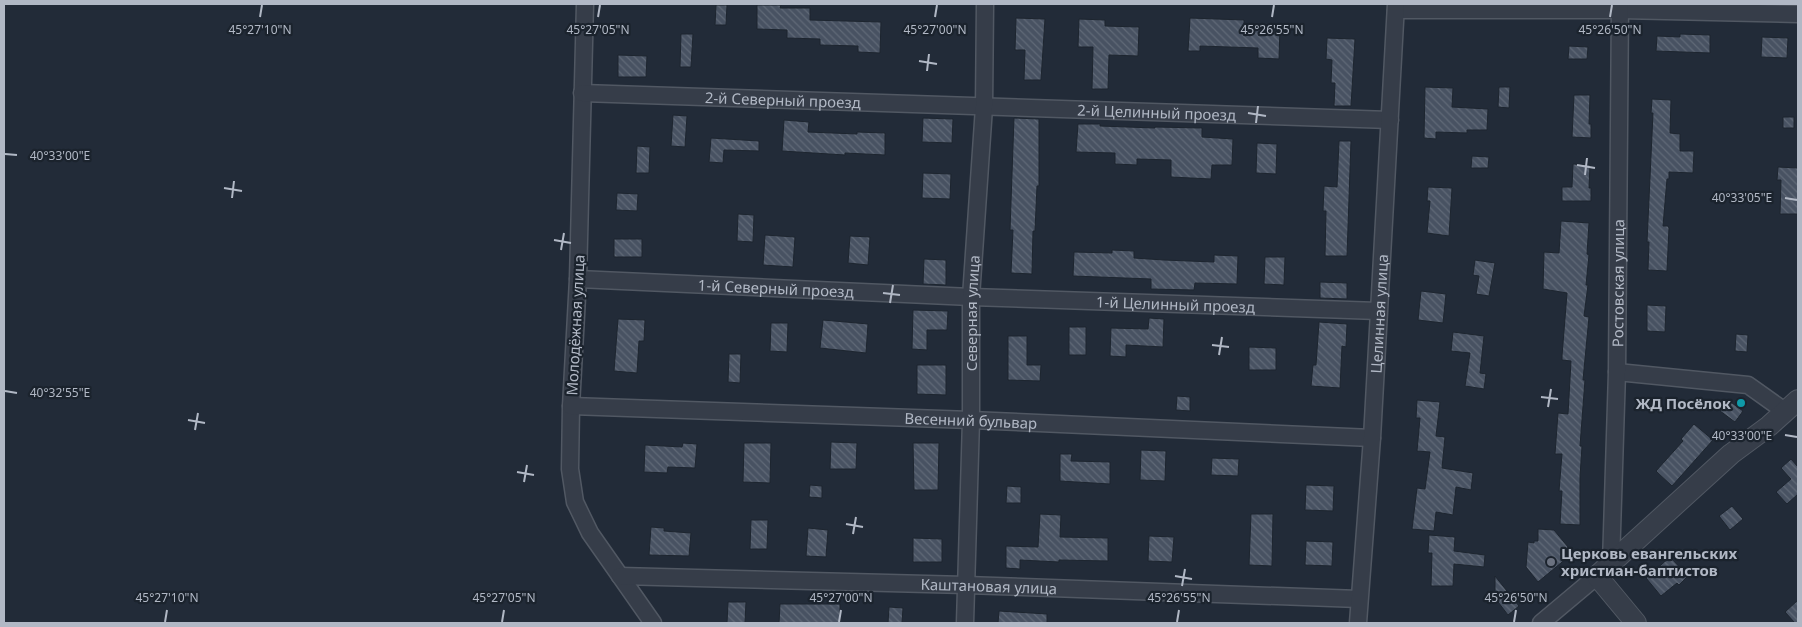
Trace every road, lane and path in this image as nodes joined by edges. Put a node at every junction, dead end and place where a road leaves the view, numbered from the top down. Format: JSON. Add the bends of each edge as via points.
{"nodes":[{"id":1,"x":585,"y":4,"type":"edge"},
{"id":2,"x":985,"y":4,"type":"edge"},
{"id":3,"x":1396,"y":7,"type":"edge"},
{"id":4,"x":1620,"y":7,"type":"edge"},
{"id":5,"x":1798,"y":14,"type":"edge"},
{"id":6,"x":582,"y":93,"type":"junction"},
{"id":7,"x":984,"y":107,"type":"junction"},
{"id":8,"x":1390,"y":120,"type":"junction"},
{"id":9,"x":578,"y":279,"type":"junction"},
{"id":10,"x":971,"y":298,"type":"junction"},
{"id":11,"x":1378,"y":311,"type":"junction"},
{"id":12,"x":1618,"y":372,"type":"junction"},
{"id":13,"x":571,"y":406,"type":"junction"},
{"id":14,"x":1792,"y":406,"type":"edge"},
{"id":15,"x":971,"y":420,"type":"junction"},
{"id":16,"x":1372,"y":438,"type":"junction"},
{"id":17,"x":1604,"y":570,"type":"junction"},
{"id":18,"x":620,"y":576,"type":"junction"},
{"id":19,"x":966,"y":585,"type":"junction"},
{"id":20,"x":1358,"y":599,"type":"junction"},
{"id":21,"x":652,"y":623,"type":"edge"},
{"id":22,"x":965,"y":623,"type":"edge"},
{"id":23,"x":1358,"y":623,"type":"edge"},
{"id":24,"x":1541,"y":623,"type":"edge"},
{"id":25,"x":1636,"y":623,"type":"edge"}],
"edges":[{"from":1,"to":6,"type":"street","name":"Молодёжная улица"},
{"from":2,"to":7,"type":"street","name":"Северная улица"},
{"from":3,"to":4,"type":"street"},
{"from":3,"to":8,"type":"street","name":"Целинная улица"},
{"from":4,"to":5,"type":"street"},
{"from":4,"to":12,"type":"street","name":"Ростовская улица"},
{"from":6,"to":7,"type":"street","name":"2-й Северный проезд"},
{"from":6,"to":9,"type":"street","name":"Молодёжная улица"},
{"from":7,"to":8,"type":"street","name":"2-й Целинный проезд"},
{"from":7,"to":10,"type":"street","name":"Северная улица"},
{"from":8,"to":11,"type":"street","name":"Целинная улица"},
{"from":9,"to":10,"type":"street","name":"1-й Северный проезд"},
{"from":9,"to":13,"type":"street","name":"Молодёжная улица"},
{"from":10,"to":11,"type":"street","name":"1-й Целинный проезд"},
{"from":10,"to":15,"type":"street","name":"Северная улица"},
{"from":11,"to":16,"type":"street","name":"Целинная улица"},
{"from":12,"to":14,"type":"street","via":[[1748,385]]},
{"from":12,"to":17,"type":"street","name":"Ростовская улица"},
{"from":13,"to":15,"type":"street","name":"Весенний бульвар"},
{"from":13,"to":18,"type":"street","name":"Молодёжная улица","via":[[570,469],[575,502],[590,533]]},
{"from":14,"to":17,"type":"street","via":[[1731,454]]},
{"from":15,"to":16,"type":"street","name":"Весенний бульвар"},
{"from":15,"to":19,"type":"street","name":"Северная улица"},
{"from":16,"to":20,"type":"street","name":"Целинная улица"},
{"from":17,"to":24,"type":"street"},
{"from":17,"to":25,"type":"street"},
{"from":18,"to":19,"type":"street","name":"Каштановая улица"},
{"from":18,"to":21,"type":"street","name":"Молодёжная улица"},
{"from":19,"to":20,"type":"street","name":"Каштановая улица"},
{"from":19,"to":22,"type":"street","name":"Северная улица"},
{"from":20,"to":23,"type":"street","name":"Целинная улица"}]}
